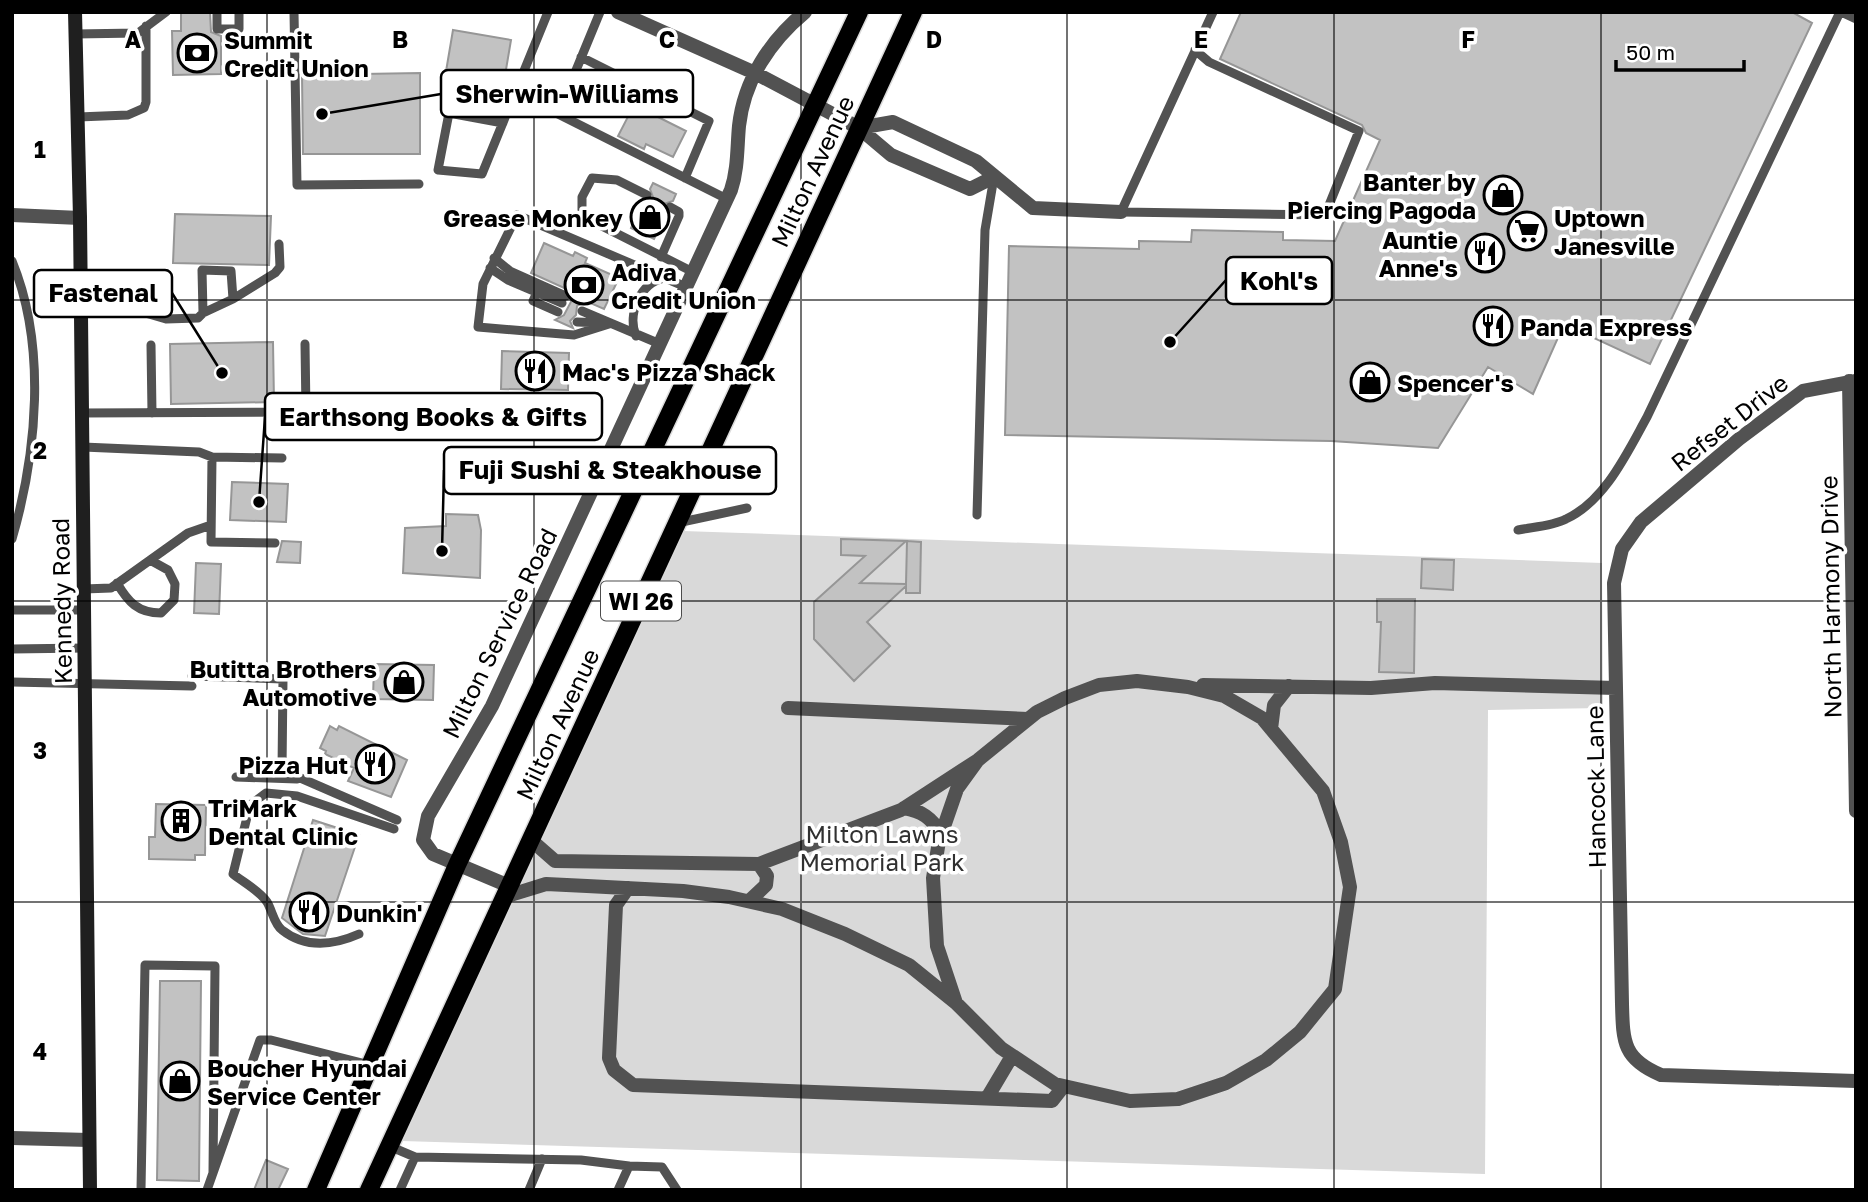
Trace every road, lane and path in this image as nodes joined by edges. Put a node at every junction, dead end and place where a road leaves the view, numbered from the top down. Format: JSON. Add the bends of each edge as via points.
{"nodes":[{"id":1,"x":75,"y":12,"type":"edge"},
{"id":2,"x":166,"y":12,"type":"edge"},
{"id":3,"x":217,"y":12,"type":"edge"},
{"id":4,"x":239,"y":12,"type":"edge"},
{"id":5,"x":294,"y":12,"type":"edge"},
{"id":6,"x":548,"y":12,"type":"edge"},
{"id":7,"x":600,"y":12,"type":"edge"},
{"id":8,"x":618,"y":12,"type":"edge"},
{"id":9,"x":804,"y":12,"type":"edge"},
{"id":10,"x":859,"y":12,"type":"edge"},
{"id":11,"x":913,"y":12,"type":"edge"},
{"id":12,"x":1213,"y":12,"type":"edge"},
{"id":13,"x":1840,"y":12,"type":"edge"},
{"id":14,"x":1856,"y":19,"type":"edge"},
{"id":15,"x":146,"y":26,"type":"junction"},
{"id":16,"x":75,"y":34,"type":"junction"},
{"id":17,"x":1195,"y":50,"type":"junction"},
{"id":18,"x":581,"y":57,"type":"junction"},
{"id":19,"x":755,"y":73,"type":"junction"},
{"id":20,"x":815,"y":105,"type":"junction"},
{"id":21,"x":78,"y":117,"type":"junction"},
{"id":22,"x":503,"y":123,"type":"junction"},
{"id":23,"x":859,"y":128,"type":"junction"},
{"id":24,"x":994,"y":177,"type":"junction"},
{"id":25,"x":685,"y":178,"type":"junction"},
{"id":26,"x":419,"y":184,"type":"dead end"},
{"id":27,"x":647,"y":195,"type":"dead end"},
{"id":28,"x":727,"y":199,"type":"junction"},
{"id":29,"x":670,"y":207,"type":"dead end"},
{"id":30,"x":1121,"y":212,"type":"junction"},
{"id":31,"x":12,"y":215,"type":"edge"},
{"id":32,"x":80,"y":218,"type":"junction"},
{"id":33,"x":279,"y":244,"type":"dead end"},
{"id":34,"x":661,"y":257,"type":"junction"},
{"id":35,"x":495,"y":258,"type":"junction"},
{"id":36,"x":12,"y":261,"type":"edge"},
{"id":37,"x":490,"y":268,"type":"junction"},
{"id":38,"x":693,"y":272,"type":"junction"},
{"id":39,"x":664,"y":278,"type":"junction"},
{"id":40,"x":686,"y":287,"type":"junction"},
{"id":41,"x":537,"y":292,"type":"junction"},
{"id":42,"x":233,"y":299,"type":"junction"},
{"id":43,"x":583,"y":308,"type":"dead end"},
{"id":44,"x":142,"y":312,"type":"dead end"},
{"id":45,"x":558,"y":312,"type":"dead end"},
{"id":46,"x":203,"y":313,"type":"junction"},
{"id":47,"x":577,"y":322,"type":"dead end"},
{"id":48,"x":608,"y":324,"type":"junction"},
{"id":49,"x":636,"y":336,"type":"junction"},
{"id":50,"x":305,"y":344,"type":"dead end"},
{"id":51,"x":660,"y":344,"type":"junction"},
{"id":52,"x":151,"y":345,"type":"dead end"},
{"id":53,"x":1852,"y":381,"type":"edge"},
{"id":54,"x":82,"y":413,"type":"junction"},
{"id":55,"x":152,"y":413,"type":"junction"},
{"id":56,"x":83,"y":447,"type":"junction"},
{"id":57,"x":212,"y":457,"type":"junction"},
{"id":58,"x":282,"y":458,"type":"dead end"},
{"id":59,"x":747,"y":508,"type":"dead end"},
{"id":60,"x":977,"y":514,"type":"dead end"},
{"id":61,"x":1642,"y":522,"type":"joint"},
{"id":62,"x":677,"y":523,"type":"junction"},
{"id":63,"x":211,"y":524,"type":"junction"},
{"id":64,"x":1518,"y":530,"type":"dead end"},
{"id":65,"x":12,"y":539,"type":"edge"},
{"id":66,"x":275,"y":543,"type":"dead end"},
{"id":67,"x":170,"y":546,"type":"junction"},
{"id":68,"x":150,"y":560,"type":"junction"},
{"id":69,"x":169,"y":570,"type":"junction"},
{"id":70,"x":117,"y":583,"type":"junction"},
{"id":71,"x":84,"y":589,"type":"junction"},
{"id":72,"x":12,"y":610,"type":"edge"},
{"id":73,"x":84,"y":610,"type":"junction"},
{"id":74,"x":85,"y":648,"type":"junction"},
{"id":75,"x":12,"y":649,"type":"edge"},
{"id":76,"x":12,"y":682,"type":"edge"},
{"id":77,"x":85,"y":684,"type":"junction"},
{"id":78,"x":1166,"y":684,"type":"junction"},
{"id":79,"x":1289,"y":686,"type":"junction"},
{"id":80,"x":1616,"y":688,"type":"junction"},
{"id":81,"x":788,"y":708,"type":"dead end"},
{"id":82,"x":1028,"y":719,"type":"junction"},
{"id":83,"x":1271,"y":729,"type":"junction"},
{"id":84,"x":978,"y":760,"type":"junction"},
{"id":85,"x":236,"y":777,"type":"dead end"},
{"id":86,"x":304,"y":779,"type":"junction"},
{"id":87,"x":904,"y":808,"type":"junction"},
{"id":88,"x":1856,"y":811,"type":"edge"},
{"id":89,"x":941,"y":833,"type":"junction"},
{"id":90,"x":531,"y":840,"type":"junction"},
{"id":91,"x":759,"y":864,"type":"junction"},
{"id":92,"x":457,"y":865,"type":"junction"},
{"id":93,"x":587,"y":886,"type":"junction"},
{"id":94,"x":628,"y":888,"type":"junction"},
{"id":95,"x":507,"y":891,"type":"junction"},
{"id":96,"x":749,"y":901,"type":"junction"},
{"id":97,"x":616,"y":905,"type":"junction"},
{"id":98,"x":359,"y":934,"type":"dead end"},
{"id":99,"x":956,"y":1003,"type":"junction"},
{"id":100,"x":1012,"y":1056,"type":"junction"},
{"id":101,"x":370,"y":1065,"type":"junction"},
{"id":102,"x":1856,"y":1081,"type":"edge"},
{"id":103,"x":1063,"y":1087,"type":"junction"},
{"id":104,"x":986,"y":1098,"type":"junction"},
{"id":105,"x":12,"y":1138,"type":"edge"},
{"id":106,"x":89,"y":1140,"type":"junction"},
{"id":107,"x":389,"y":1146,"type":"junction"},
{"id":108,"x":415,"y":1157,"type":"junction"},
{"id":109,"x":542,"y":1159,"type":"junction"},
{"id":110,"x":629,"y":1166,"type":"junction"},
{"id":111,"x":213,"y":1171,"type":"junction"},
{"id":112,"x":90,"y":1190,"type":"edge"},
{"id":113,"x":141,"y":1190,"type":"edge"},
{"id":114,"x":207,"y":1190,"type":"edge"},
{"id":115,"x":316,"y":1190,"type":"edge"},
{"id":116,"x":369,"y":1190,"type":"edge"},
{"id":117,"x":400,"y":1190,"type":"edge"},
{"id":118,"x":529,"y":1190,"type":"edge"},
{"id":119,"x":618,"y":1190,"type":"edge"},
{"id":120,"x":677,"y":1190,"type":"edge"}],
"edges":[{"from":1,"to":16,"type":"street","name":"Kennedy Road"},
{"from":2,"to":15,"type":"lane"},
{"from":3,"to":4,"type":"lane","via":[[217,29],[239,29]]},
{"from":5,"to":26,"type":"lane","via":[[297,185]]},
{"from":6,"to":22,"type":"lane"},
{"from":7,"to":18,"type":"lane"},
{"from":8,"to":19,"type":"street"},
{"from":9,"to":19,"type":"street","name":"Milton Service Road","via":[[771,45]]},
{"from":10,"to":20,"type":"main road","name":"Milton Avenue","number":"WI 26"},
{"from":11,"to":23,"type":"main road","name":"Milton Avenue","number":"WI 26"},
{"from":12,"to":17,"type":"lane"},
{"from":13,"to":14,"type":"lane"},
{"from":13,"to":64,"type":"lane","via":[[1621,464],[1590,502],[1566,520]]},
{"from":15,"to":16,"type":"lane","via":[[138,33]]},
{"from":15,"to":21,"type":"lane","via":[[144,108],[128,116]]},
{"from":16,"to":21,"type":"street","name":"Kennedy Road"},
{"from":17,"to":30,"type":"lane"},
{"from":17,"to":30,"type":"lane","via":[[1209,62],[1359,131],[1325,215]]},
{"from":18,"to":25,"type":"lane","via":[[558,114]]},
{"from":18,"to":25,"type":"lane","via":[[709,121]]},
{"from":19,"to":20,"type":"street"},
{"from":19,"to":28,"type":"street","name":"Milton Service Road","via":[[741,114],[735,177]]},
{"from":20,"to":23,"type":"street"},
{"from":20,"to":92,"type":"main road","name":"Milton Avenue","number":"WI 26"},
{"from":21,"to":32,"type":"street","name":"Kennedy Road"},
{"from":22,"to":22,"type":"lane","via":[[482,174],[438,170],[449,113]]},
{"from":23,"to":24,"type":"street","via":[[893,122],[976,161]]},
{"from":23,"to":24,"type":"street","via":[[891,155],[970,189]]},
{"from":23,"to":62,"type":"main road","name":"Milton Avenue","number":"WI 26"},
{"from":24,"to":30,"type":"street","via":[[1033,208]]},
{"from":24,"to":60,"type":"lane","via":[[985,230]]},
{"from":25,"to":28,"type":"lane"},
{"from":27,"to":34,"type":"lane","via":[[617,180],[592,178],[582,197],[582,216]]},
{"from":28,"to":38,"type":"street","name":"Milton Service Road"},
{"from":29,"to":34,"type":"lane","via":[[679,216]]},
{"from":31,"to":32,"type":"street"},
{"from":32,"to":54,"type":"street","name":"Kennedy Road"},
{"from":33,"to":42,"type":"lane","via":[[281,267]]},
{"from":34,"to":38,"type":"lane"},
{"from":35,"to":37,"type":"lane"},
{"from":35,"to":39,"type":"lane","via":[[517,215]]},
{"from":35,"to":41,"type":"lane","via":[[510,271],[564,299]]},
{"from":36,"to":65,"type":"lane","via":[[22,284],[34,362],[30,455]]},
{"from":37,"to":41,"type":"lane"},
{"from":37,"to":48,"type":"lane","via":[[483,284],[478,327],[574,335]]},
{"from":38,"to":40,"type":"street","name":"Milton Service Road"},
{"from":39,"to":40,"type":"lane"},
{"from":39,"to":49,"type":"lane","via":[[644,288],[637,303]]},
{"from":40,"to":51,"type":"street","name":"Milton Service Road"},
{"from":41,"to":45,"type":"lane","via":[[533,301]]},
{"from":42,"to":46,"type":"lane"},
{"from":42,"to":46,"type":"lane","via":[[231,271],[202,270]]},
{"from":43,"to":48,"type":"lane"},
{"from":44,"to":46,"type":"lane","via":[[179,320]]},
{"from":47,"to":48,"type":"lane"},
{"from":48,"to":49,"type":"lane"},
{"from":49,"to":51,"type":"lane"},
{"from":50,"to":55,"type":"lane","via":[[306,412]]},
{"from":51,"to":92,"type":"street","name":"Milton Service Road","via":[[485,720],[428,816],[423,835],[426,848]]},
{"from":52,"to":55,"type":"lane"},
{"from":53,"to":61,"type":"street","name":"Refset Drive","via":[[1803,391]]},
{"from":53,"to":88,"type":"street","name":"North Harmony Drive"},
{"from":54,"to":55,"type":"lane"},
{"from":54,"to":56,"type":"street","name":"Kennedy Road"},
{"from":56,"to":57,"type":"lane","via":[[199,452]]},
{"from":56,"to":71,"type":"street","name":"Kennedy Road"},
{"from":57,"to":58,"type":"lane"},
{"from":57,"to":63,"type":"lane"},
{"from":59,"to":62,"type":"lane"},
{"from":61,"to":80,"type":"street","name":"Hancock Lane","via":[[1622,549],[1614,583]]},
{"from":62,"to":90,"type":"main road","name":"Milton Avenue","number":"WI 26"},
{"from":63,"to":66,"type":"lane","via":[[211,542]]},
{"from":63,"to":67,"type":"lane"},
{"from":67,"to":68,"type":"lane"},
{"from":67,"to":69,"type":"lane"},
{"from":68,"to":69,"type":"lane"},
{"from":68,"to":70,"type":"lane"},
{"from":69,"to":70,"type":"lane","via":[[176,592],[161,613],[134,606]]},
{"from":70,"to":71,"type":"lane","via":[[111,588]]},
{"from":71,"to":73,"type":"street","name":"Kennedy Road"},
{"from":72,"to":73,"type":"lane"},
{"from":73,"to":74,"type":"street","name":"Kennedy Road"},
{"from":74,"to":75,"type":"lane"},
{"from":74,"to":77,"type":"street","name":"Kennedy Road"},
{"from":76,"to":77,"type":"lane"},
{"from":77,"to":86,"type":"lane","via":[[283,679],[282,769]]},
{"from":77,"to":106,"type":"street","name":"Kennedy Road"},
{"from":78,"to":79,"type":"street"},
{"from":78,"to":82,"type":"street","via":[[1099,685]]},
{"from":78,"to":83,"type":"street","via":[[1224,696],[1262,718]]},
{"from":79,"to":80,"type":"street","via":[[1371,688],[1435,683]]},
{"from":79,"to":83,"type":"street","via":[[1274,705]]},
{"from":80,"to":102,"type":"street","name":"Hancock Lane","via":[[1623,1037],[1631,1057],[1661,1075]]},
{"from":81,"to":82,"type":"street"},
{"from":82,"to":84,"type":"street"},
{"from":83,"to":103,"type":"street","via":[[1323,791],[1341,842],[1350,887],[1335,989],[1300,1032],[1266,1060],[1226,1083],[1178,1099],[1130,1101]]},
{"from":84,"to":87,"type":"street"},
{"from":84,"to":89,"type":"street","via":[[957,789]]},
{"from":85,"to":86,"type":"lane"},
{"from":86,"to":98,"type":"lane","via":[[395,825],[297,796],[266,793],[250,804],[233,874],[266,900],[281,930],[320,946]]},
{"from":87,"to":89,"type":"street","via":[[932,819]]},
{"from":87,"to":91,"type":"street"},
{"from":89,"to":99,"type":"street","via":[[933,878],[937,946]]},
{"from":90,"to":91,"type":"street","via":[[555,860]]},
{"from":90,"to":95,"type":"main road","name":"Milton Avenue","number":"WI 26"},
{"from":91,"to":96,"type":"street","via":[[767,876],[766,885]]},
{"from":92,"to":95,"type":"street","name":"Milton Service Road"},
{"from":92,"to":101,"type":"main road","name":"Milton Avenue","number":"WI 26"},
{"from":93,"to":94,"type":"street"},
{"from":93,"to":95,"type":"street","via":[[546,884]]},
{"from":93,"to":97,"type":"street"},
{"from":94,"to":96,"type":"street"},
{"from":94,"to":97,"type":"street"},
{"from":95,"to":107,"type":"main road","name":"Milton Avenue","number":"WI 26"},
{"from":96,"to":99,"type":"street","via":[[782,909],[909,965]]},
{"from":97,"to":104,"type":"street","via":[[609,1058],[614,1070],[633,1085]]},
{"from":99,"to":100,"type":"street"},
{"from":100,"to":103,"type":"street"},
{"from":100,"to":104,"type":"street"},
{"from":101,"to":111,"type":"lane","via":[[260,1040]]},
{"from":101,"to":115,"type":"main road","name":"Milton Avenue","number":"WI 26"},
{"from":103,"to":104,"type":"street","via":[[1052,1101]]},
{"from":105,"to":106,"type":"street"},
{"from":106,"to":112,"type":"street","name":"Kennedy Road"},
{"from":107,"to":108,"type":"lane"},
{"from":107,"to":116,"type":"main road","name":"Milton Avenue","number":"WI 26"},
{"from":108,"to":109,"type":"lane"},
{"from":108,"to":117,"type":"lane"},
{"from":109,"to":110,"type":"lane"},
{"from":109,"to":118,"type":"lane"},
{"from":110,"to":119,"type":"lane"},
{"from":110,"to":120,"type":"lane","via":[[662,1167]]},
{"from":111,"to":113,"type":"lane","via":[[215,966],[145,965]]},
{"from":111,"to":114,"type":"lane"}]}
